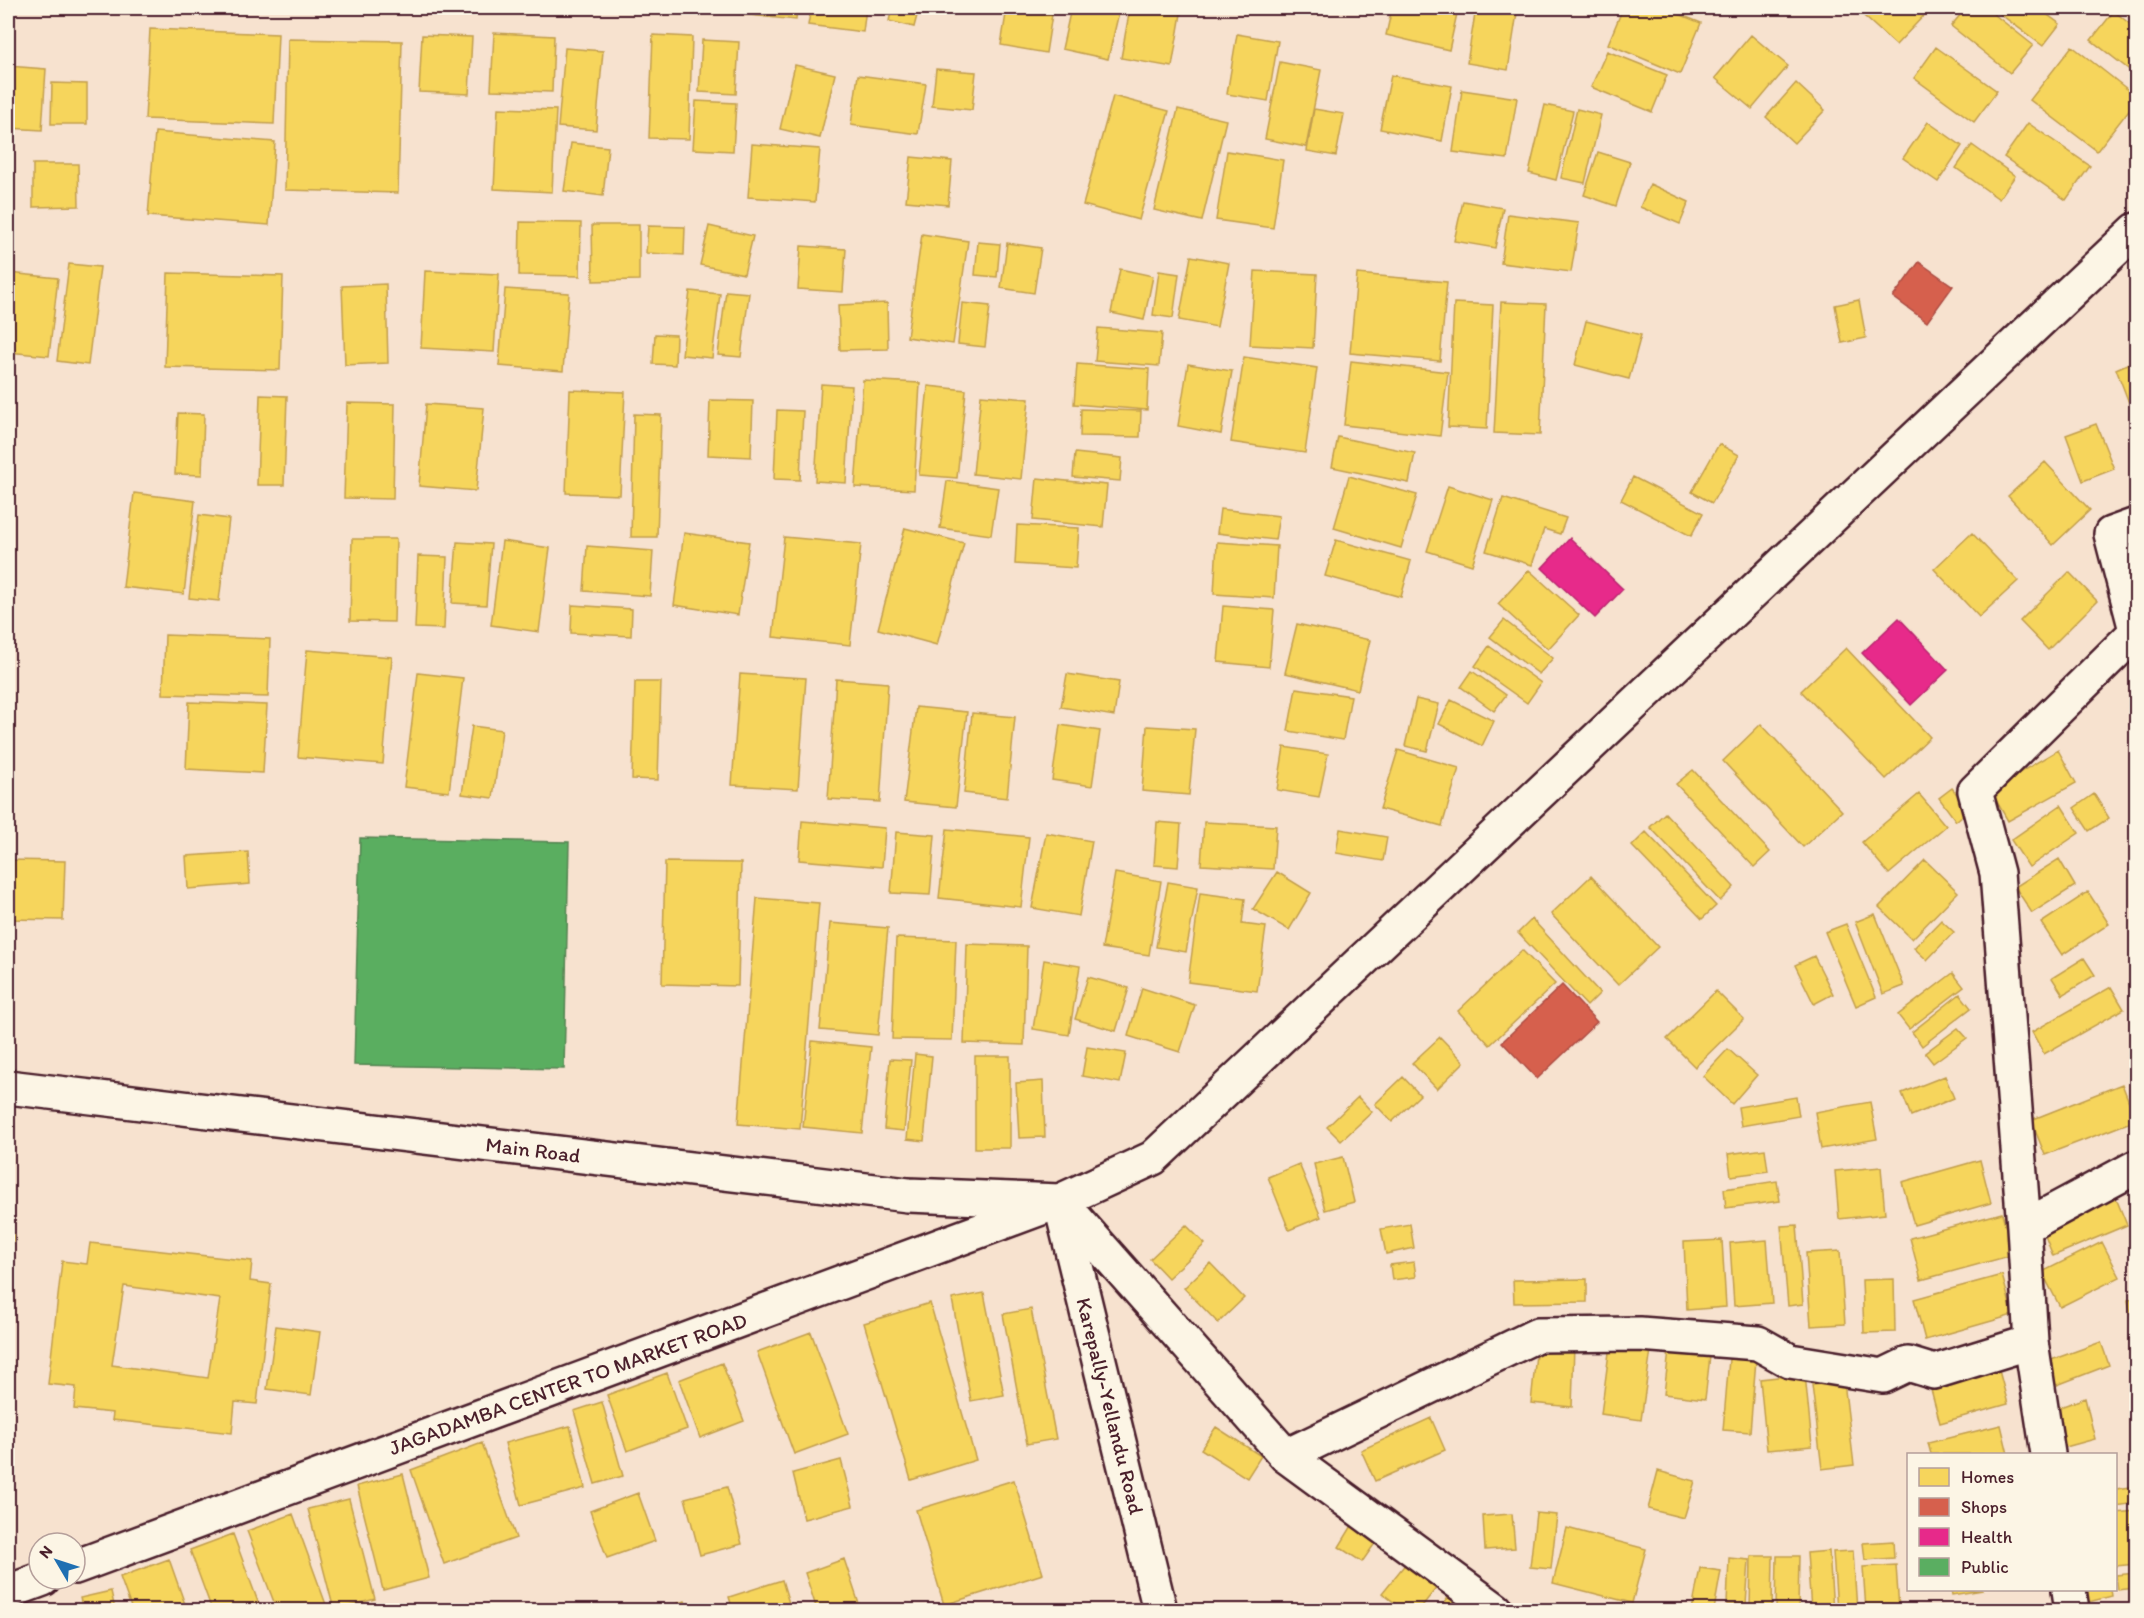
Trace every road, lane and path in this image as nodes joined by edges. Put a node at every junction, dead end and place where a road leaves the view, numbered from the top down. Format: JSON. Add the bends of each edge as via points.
{"nodes":[{"id":1,"x":2136,"y":230,"type":"edge"},
{"id":2,"x":2136,"y":525,"type":"edge"},
{"id":3,"x":2136,"y":631,"type":"edge"},
{"id":4,"x":8,"y":1087,"type":"edge"},
{"id":5,"x":2136,"y":1167,"type":"edge"},
{"id":6,"x":1060,"y":1201,"type":"junction"},
{"id":7,"x":2025,"y":1227,"type":"junction"},
{"id":8,"x":2031,"y":1342,"type":"junction"},
{"id":9,"x":2048,"y":1453,"type":"edge"},
{"id":10,"x":1286,"y":1456,"type":"junction"},
{"id":11,"x":87,"y":1563,"type":"edge"},
{"id":12,"x":27,"y":1585,"type":"edge"},
{"id":13,"x":2069,"y":1591,"type":"edge"},
{"id":14,"x":8,"y":1592,"type":"edge"},
{"id":15,"x":1160,"y":1611,"type":"edge"},
{"id":16,"x":1496,"y":1611,"type":"edge"},
{"id":17,"x":2072,"y":1611,"type":"edge"}],
"edges":[{"from":1,"to":6,"type":"main road","name":"JAGADAMBA CENTER TO MARKET ROAD","via":[[1153,1158]]},
{"from":2,"to":3,"type":"main road","via":[[2111,534]]},
{"from":3,"to":7,"type":"main road","via":[[1975,791],[1997,873]]},
{"from":4,"to":6,"type":"main road","name":"Main Road","via":[[908,1194]]},
{"from":5,"to":7,"type":"main road"},
{"from":6,"to":10,"type":"main road"},
{"from":6,"to":11,"type":"main road","name":"JAGADAMBA CENTER TO MARKET ROAD"},
{"from":6,"to":15,"type":"main road","name":"Karepally-Yellandu Road"},
{"from":7,"to":8,"type":"main road"},
{"from":8,"to":9,"type":"main road"},
{"from":8,"to":10,"type":"main road","via":[[1934,1372],[1908,1364],[1883,1376],[1790,1361],[1758,1343],[1640,1334],[1537,1335]]},
{"from":10,"to":16,"type":"main road"},
{"from":12,"to":14,"type":"main road"},
{"from":13,"to":17,"type":"main road"}]}
